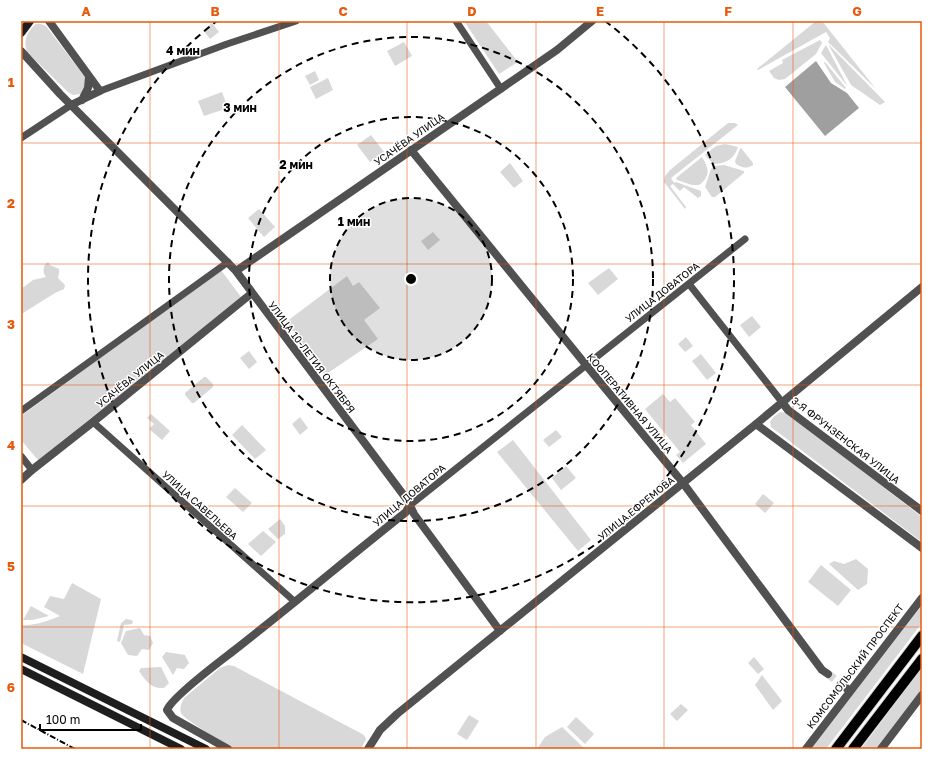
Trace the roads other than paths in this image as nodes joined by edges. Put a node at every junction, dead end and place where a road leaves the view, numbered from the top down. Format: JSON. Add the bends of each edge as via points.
{"nodes":[{"id":1,"x":30,"y":21,"type":"edge"},
{"id":2,"x":49,"y":21,"type":"edge"},
{"id":3,"x":296,"y":21,"type":"edge"},
{"id":4,"x":456,"y":21,"type":"edge"},
{"id":5,"x":592,"y":21,"type":"edge"},
{"id":6,"x":21,"y":33,"type":"edge"},
{"id":7,"x":21,"y":51,"type":"edge"},
{"id":8,"x":89,"y":77,"type":"junction"},
{"id":9,"x":501,"y":89,"type":"junction"},
{"id":10,"x":100,"y":92,"type":"junction"},
{"id":11,"x":82,"y":100,"type":"junction"},
{"id":12,"x":71,"y":105,"type":"junction"},
{"id":13,"x":83,"y":116,"type":"junction"},
{"id":14,"x":21,"y":138,"type":"edge"},
{"id":15,"x":411,"y":150,"type":"junction"},
{"id":16,"x":746,"y":239,"type":"dead end"},
{"id":17,"x":228,"y":262,"type":"junction"},
{"id":18,"x":236,"y":271,"type":"junction"},
{"id":19,"x":689,"y":284,"type":"junction"},
{"id":20,"x":922,"y":287,"type":"edge"},
{"id":21,"x":252,"y":292,"type":"junction"},
{"id":22,"x":586,"y":366,"type":"junction"},
{"id":23,"x":782,"y":402,"type":"junction"},
{"id":24,"x":21,"y":411,"type":"edge"},
{"id":25,"x":93,"y":422,"type":"junction"},
{"id":26,"x":756,"y":424,"type":"junction"},
{"id":27,"x":21,"y":456,"type":"edge"},
{"id":28,"x":32,"y":470,"type":"junction"},
{"id":29,"x":21,"y":480,"type":"edge"},
{"id":30,"x":683,"y":483,"type":"junction"},
{"id":31,"x":409,"y":506,"type":"junction"},
{"id":32,"x":922,"y":511,"type":"edge"},
{"id":33,"x":922,"y":548,"type":"edge"},
{"id":34,"x":922,"y":598,"type":"edge"},
{"id":35,"x":294,"y":602,"type":"junction"},
{"id":36,"x":500,"y":631,"type":"junction"},
{"id":37,"x":922,"y":636,"type":"edge"},
{"id":38,"x":21,"y":657,"type":"edge"},
{"id":39,"x":922,"y":659,"type":"edge"},
{"id":40,"x":21,"y":669,"type":"edge"},
{"id":41,"x":828,"y":674,"type":"tunnel mouth"},
{"id":42,"x":841,"y":684,"type":"tunnel mouth"},
{"id":43,"x":850,"y":691,"type":"junction"},
{"id":44,"x":922,"y":695,"type":"edge"},
{"id":45,"x":181,"y":749,"type":"edge"},
{"id":46,"x":206,"y":749,"type":"edge"},
{"id":47,"x":228,"y":749,"type":"edge"},
{"id":48,"x":368,"y":749,"type":"edge"},
{"id":49,"x":806,"y":749,"type":"edge"},
{"id":50,"x":836,"y":749,"type":"edge"},
{"id":51,"x":853,"y":749,"type":"edge"},
{"id":52,"x":881,"y":749,"type":"edge"}],
"edges":[{"from":1,"to":6,"type":"main road"},
{"from":2,"to":8,"type":"street"},
{"from":3,"to":10,"type":"street"},
{"from":4,"to":9,"type":"street"},
{"from":5,"to":9,"type":"street","name":"УСАЧЁВА УЛИЦА","via":[[564,45]]},
{"from":7,"to":12,"type":"street","name":"УЛИЦА 10-ЛЕТИЯ ОКТЯБРЯ"},
{"from":8,"to":10,"type":"street"},
{"from":8,"to":11,"type":"street","via":[[88,88]]},
{"from":9,"to":15,"type":"street","name":"УСАЧЁВА УЛИЦА"},
{"from":10,"to":11,"type":"street"},
{"from":11,"to":12,"type":"street"},
{"from":11,"to":13,"type":"street","via":[[80,111]]},
{"from":12,"to":13,"type":"street","name":"УЛИЦА 10-ЛЕТИЯ ОКТЯБРЯ"},
{"from":12,"to":14,"type":"street"},
{"from":13,"to":17,"type":"street","name":"УЛИЦА 10-ЛЕТИЯ ОКТЯБРЯ"},
{"from":15,"to":18,"type":"street","name":"УСАЧЁВА УЛИЦА"},
{"from":15,"to":22,"type":"street","name":"КООПЕРАТИВНАЯ УЛИЦА"},
{"from":16,"to":19,"type":"street","name":"УЛИЦА ДОВАТОРА"},
{"from":17,"to":18,"type":"street","name":"УЛИЦА 10-ЛЕТИЯ ОКТЯБРЯ"},
{"from":17,"to":24,"type":"street"},
{"from":18,"to":21,"type":"street","name":"УЛИЦА 10-ЛЕТИЯ ОКТЯБРЯ"},
{"from":19,"to":22,"type":"street","name":"УЛИЦА ДОВАТОРА"},
{"from":19,"to":23,"type":"street","name":"3-Я ФРУНЗЕНСКАЯ УЛИЦА"},
{"from":20,"to":23,"type":"street","name":"УЛИЦА ЕФРЕМОВА"},
{"from":21,"to":25,"type":"street","name":"УСАЧЁВА УЛИЦА"},
{"from":21,"to":31,"type":"street","name":"УЛИЦА 10-ЛЕТИЯ ОКТЯБРЯ","via":[[408,501]]},
{"from":22,"to":30,"type":"street","name":"КООПЕРАТИВНАЯ УЛИЦА"},
{"from":22,"to":31,"type":"street","name":"УЛИЦА ДОВАТОРА"},
{"from":23,"to":26,"type":"street","name":"УЛИЦА ЕФРЕМОВА"},
{"from":23,"to":32,"type":"street","name":"3-Я ФРУНЗЕНСКАЯ УЛИЦА","via":[[788,410]]},
{"from":25,"to":28,"type":"street","name":"УСАЧЁВА УЛИЦА"},
{"from":25,"to":35,"type":"street","name":"УЛИЦА САВЕЛЬЕВА"},
{"from":26,"to":30,"type":"street","name":"УЛИЦА ЕФРЕМОВА"},
{"from":26,"to":33,"type":"street"},
{"from":27,"to":28,"type":"street"},
{"from":28,"to":29,"type":"street","name":"УСАЧЁВА УЛИЦА"},
{"from":30,"to":36,"type":"street","name":"УЛИЦА ЕФРЕМОВА"},
{"from":30,"to":41,"type":"street","name":"КООПЕРАТИВНАЯ УЛИЦА","via":[[822,670]]},
{"from":31,"to":35,"type":"street","name":"УЛИЦА ДОВАТОРА","via":[[406,512]]},
{"from":31,"to":36,"type":"street","name":"УЛИЦА 10-ЛЕТИЯ ОКТЯБРЯ"},
{"from":34,"to":43,"type":"street","name":"КОМСОМОЛЬСКИЙ ПРОСПЕКТ"},
{"from":35,"to":47,"type":"street","name":"УЛИЦА ДОВАТОРА","via":[[169,705],[167,710],[173,718]]},
{"from":36,"to":48,"type":"street","name":"УЛИЦА ЕФРЕМОВА","via":[[380,730]]},
{"from":37,"to":50,"type":"main road"},
{"from":38,"to":46,"type":"main road"},
{"from":39,"to":51,"type":"main road"},
{"from":40,"to":45,"type":"main road"},
{"from":42,"to":43,"type":"street"},
{"from":43,"to":49,"type":"street","name":"КОМСОМОЛЬСКИЙ ПРОСПЕКТ"},
{"from":44,"to":52,"type":"street"}]}
